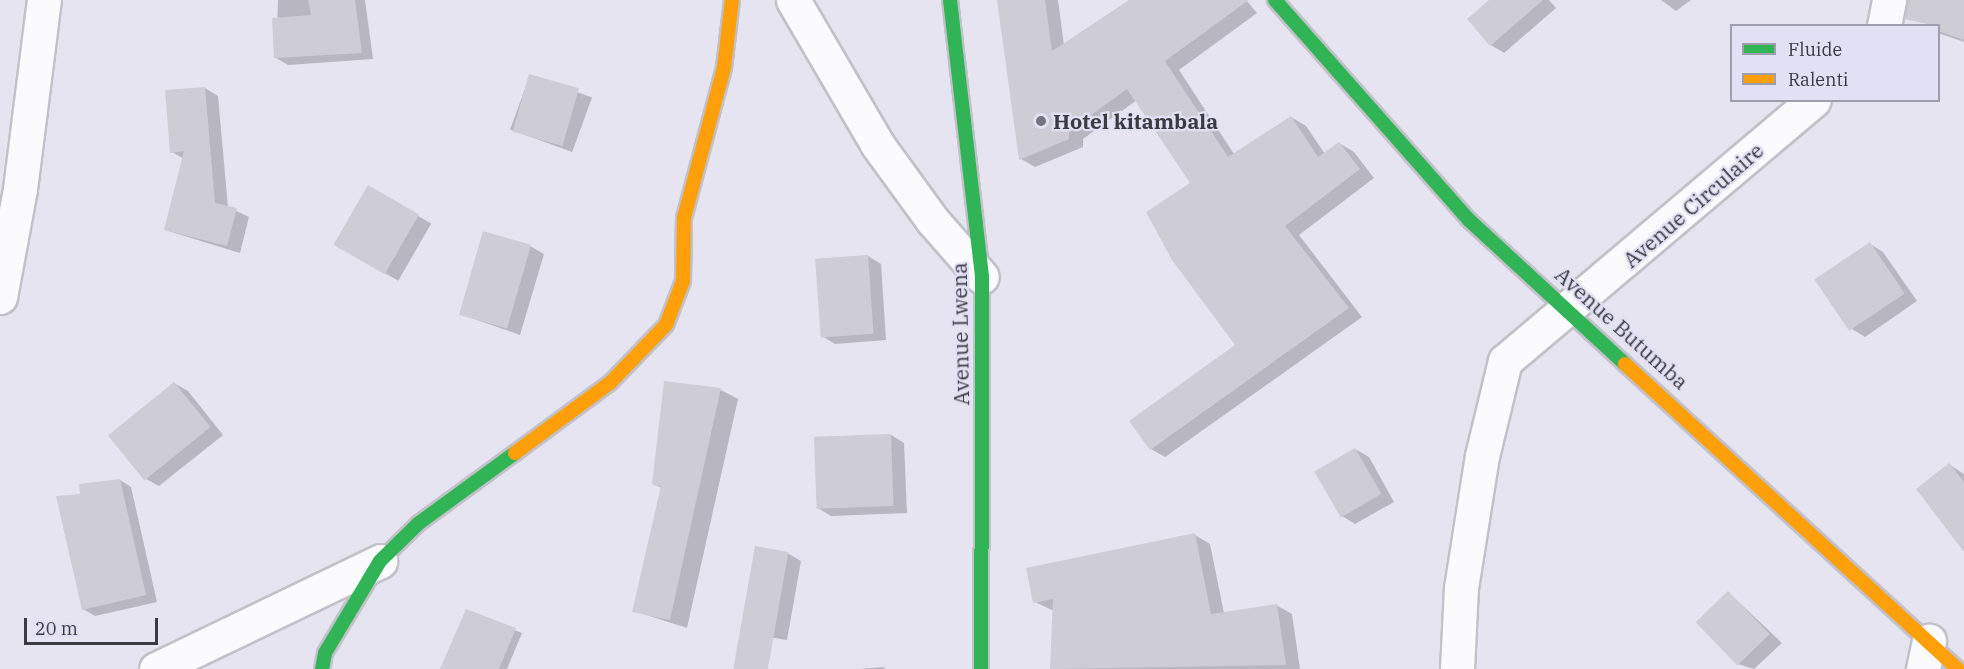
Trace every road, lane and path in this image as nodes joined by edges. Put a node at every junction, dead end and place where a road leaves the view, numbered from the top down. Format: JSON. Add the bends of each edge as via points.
{"nodes":[{"id":1,"x":44,"y":0,"type":"edge"},
{"id":2,"x":732,"y":0,"type":"edge"},
{"id":3,"x":793,"y":0,"type":"edge"},
{"id":4,"x":950,"y":0,"type":"edge"},
{"id":5,"x":1275,"y":0,"type":"edge"},
{"id":6,"x":1888,"y":0,"type":"edge"},
{"id":7,"x":1884,"y":24,"type":"edge"},
{"id":8,"x":1812,"y":102,"type":"edge"},
{"id":9,"x":10,"y":190,"type":"edge"},
{"id":10,"x":982,"y":276,"type":"junction"},
{"id":11,"x":0,"y":297,"type":"edge"},
{"id":12,"x":1572,"y":310,"type":"junction"},
{"id":13,"x":380,"y":561,"type":"junction"},
{"id":14,"x":1926,"y":655,"type":"edge"},
{"id":15,"x":156,"y":669,"type":"edge"},
{"id":16,"x":322,"y":669,"type":"edge"},
{"id":17,"x":981,"y":669,"type":"edge"},
{"id":18,"x":1457,"y":669,"type":"edge"},
{"id":19,"x":1958,"y":669,"type":"edge"}],
"edges":[{"from":1,"to":9,"type":"street"},
{"from":2,"to":13,"type":"street","via":[[724,68],[684,218],[683,281],[666,325],[610,383],[420,522]]},
{"from":3,"to":10,"type":"street","via":[[878,144],[933,221]]},
{"from":4,"to":10,"type":"street","name":"Avenue Lwena"},
{"from":5,"to":12,"type":"street","name":"Avenue Butumba","via":[[1469,220]]},
{"from":6,"to":7,"type":"street"},
{"from":8,"to":12,"type":"street","name":"Avenue Circulaire"},
{"from":9,"to":11,"type":"street"},
{"from":10,"to":17,"type":"street","name":"Avenue Lwena"},
{"from":12,"to":14,"type":"street","name":"Avenue Butumba"},
{"from":12,"to":18,"type":"street","name":"Avenue Circulaire","via":[[1505,361],[1482,456],[1461,588]]},
{"from":13,"to":15,"type":"street"},
{"from":13,"to":16,"type":"street","via":[[325,652]]},
{"from":14,"to":19,"type":"street","name":"Avenue Butumba"}]}
